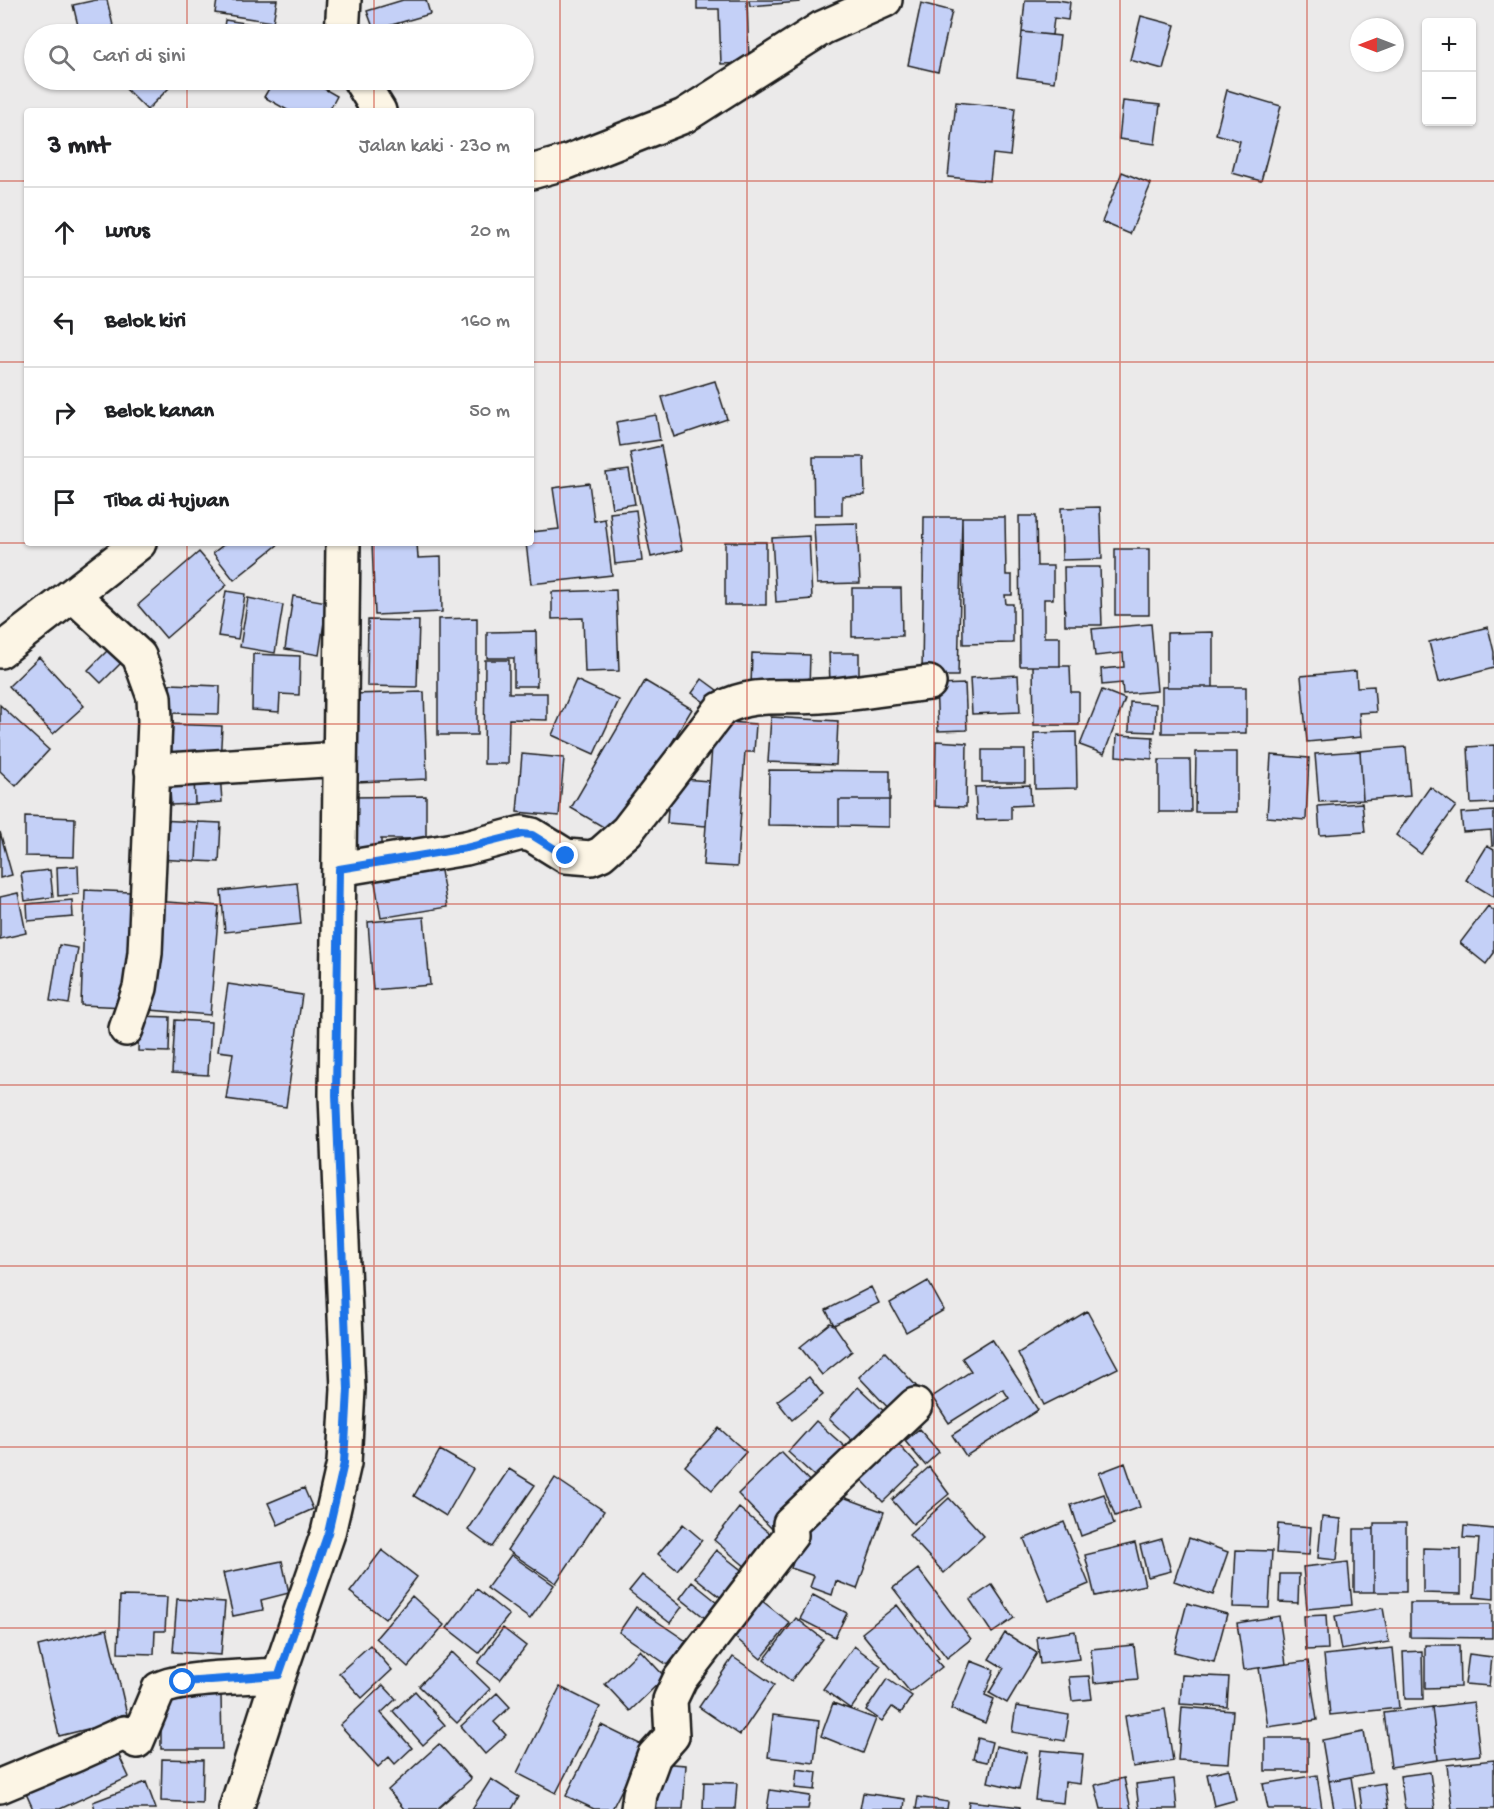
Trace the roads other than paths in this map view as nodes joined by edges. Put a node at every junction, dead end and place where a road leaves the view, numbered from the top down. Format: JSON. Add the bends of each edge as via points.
{"nodes":[{"id":1,"x":344,"y":0,"type":"edge"},
{"id":2,"x":885,"y":0,"type":"edge"},
{"id":3,"x":343,"y":24,"type":"edge"},
{"id":4,"x":366,"y":90,"type":"edge"},
{"id":5,"x":377,"y":108,"type":"edge"},
{"id":6,"x":534,"y":171,"type":"edge"},
{"id":7,"x":136,"y":546,"type":"edge"},
{"id":8,"x":342,"y":546,"type":"edge"},
{"id":9,"x":73,"y":595,"type":"junction"},
{"id":10,"x":0,"y":651,"type":"edge"},
{"id":11,"x":929,"y":683,"type":"dead end"},
{"id":12,"x":340,"y":759,"type":"junction"},
{"id":13,"x":152,"y":771,"type":"junction"},
{"id":14,"x":339,"y":869,"type":"junction"},
{"id":15,"x":126,"y":1029,"type":"dead end"},
{"id":16,"x":915,"y":1405,"type":"dead end"},
{"id":17,"x":279,"y":1675,"type":"junction"},
{"id":18,"x":0,"y":1786,"type":"edge"},
{"id":19,"x":236,"y":1809,"type":"edge"},
{"id":20,"x":638,"y":1809,"type":"edge"}],
"edges":[{"from":1,"to":3,"type":"street"},
{"from":2,"to":6,"type":"street","via":[[822,28],[684,116]]},
{"from":4,"to":5,"type":"street"},
{"from":7,"to":9,"type":"street"},
{"from":8,"to":12,"type":"street"},
{"from":9,"to":10,"type":"street"},
{"from":9,"to":13,"type":"street","via":[[139,656],[154,697]]},
{"from":11,"to":14,"type":"street","via":[[819,697],[750,697],[735,701],[721,709],[627,831],[591,858],[566,856],[532,835],[522,834],[466,848]]},
{"from":12,"to":13,"type":"street"},
{"from":12,"to":14,"type":"street"},
{"from":13,"to":15,"type":"street","via":[[145,952],[140,988]]},
{"from":14,"to":17,"type":"street","via":[[336,1095],[348,1389],[344,1463],[328,1533]]},
{"from":16,"to":20,"type":"street","via":[[790,1524],[791,1535],[680,1679],[670,1700],[672,1736],[654,1756]]},
{"from":17,"to":18,"type":"street","via":[[164,1686],[159,1689],[136,1741],[124,1733]]},
{"from":17,"to":19,"type":"street"}]}
